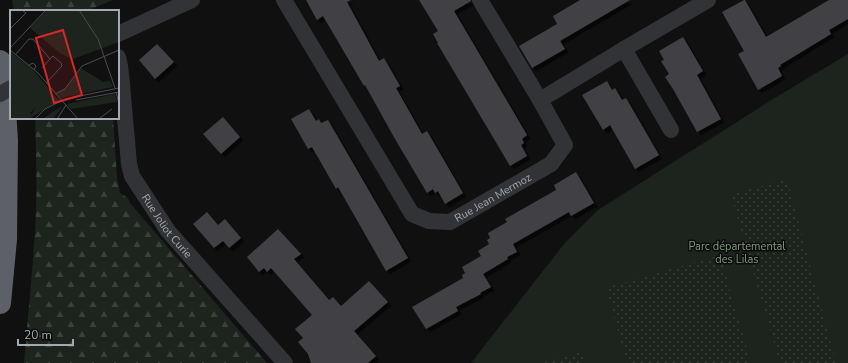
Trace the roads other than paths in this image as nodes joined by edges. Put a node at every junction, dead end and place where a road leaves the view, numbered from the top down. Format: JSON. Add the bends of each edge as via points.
{"nodes":[{"id":1,"x":192,"y":0,"type":"edge"},
{"id":2,"x":284,"y":0,"type":"edge"},
{"id":3,"x":480,"y":0,"type":"edge"},
{"id":4,"x":708,"y":0,"type":"edge"},
{"id":5,"x":119,"y":34,"type":"edge"},
{"id":6,"x":624,"y":49,"type":"junction"},
{"id":7,"x":0,"y":62,"type":"edge"},
{"id":8,"x":119,"y":64,"type":"edge"},
{"id":9,"x":10,"y":89,"type":"edge"},
{"id":10,"x":0,"y":94,"type":"edge"},
{"id":11,"x":540,"y":100,"type":"junction"},
{"id":12,"x":671,"y":130,"type":"dead end"},
{"id":13,"x":0,"y":303,"type":"edge"},
{"id":14,"x":285,"y":363,"type":"edge"}],
"edges":[{"from":1,"to":5,"type":"street"},
{"from":2,"to":11,"type":"street","name":"Rue Jean Mermoz","via":[[412,214],[429,221],[450,222],[551,164],[565,145]]},
{"from":3,"to":11,"type":"street"},
{"from":4,"to":6,"type":"street"},
{"from":6,"to":11,"type":"street"},
{"from":6,"to":12,"type":"street"},
{"from":7,"to":13,"type":"highway","via":[[7,141],[6,239]]},
{"from":8,"to":14,"type":"street","name":"Rue Joliot Curie","via":[[132,176],[168,231]]},
{"from":9,"to":10,"type":"street","bridge":true}]}
